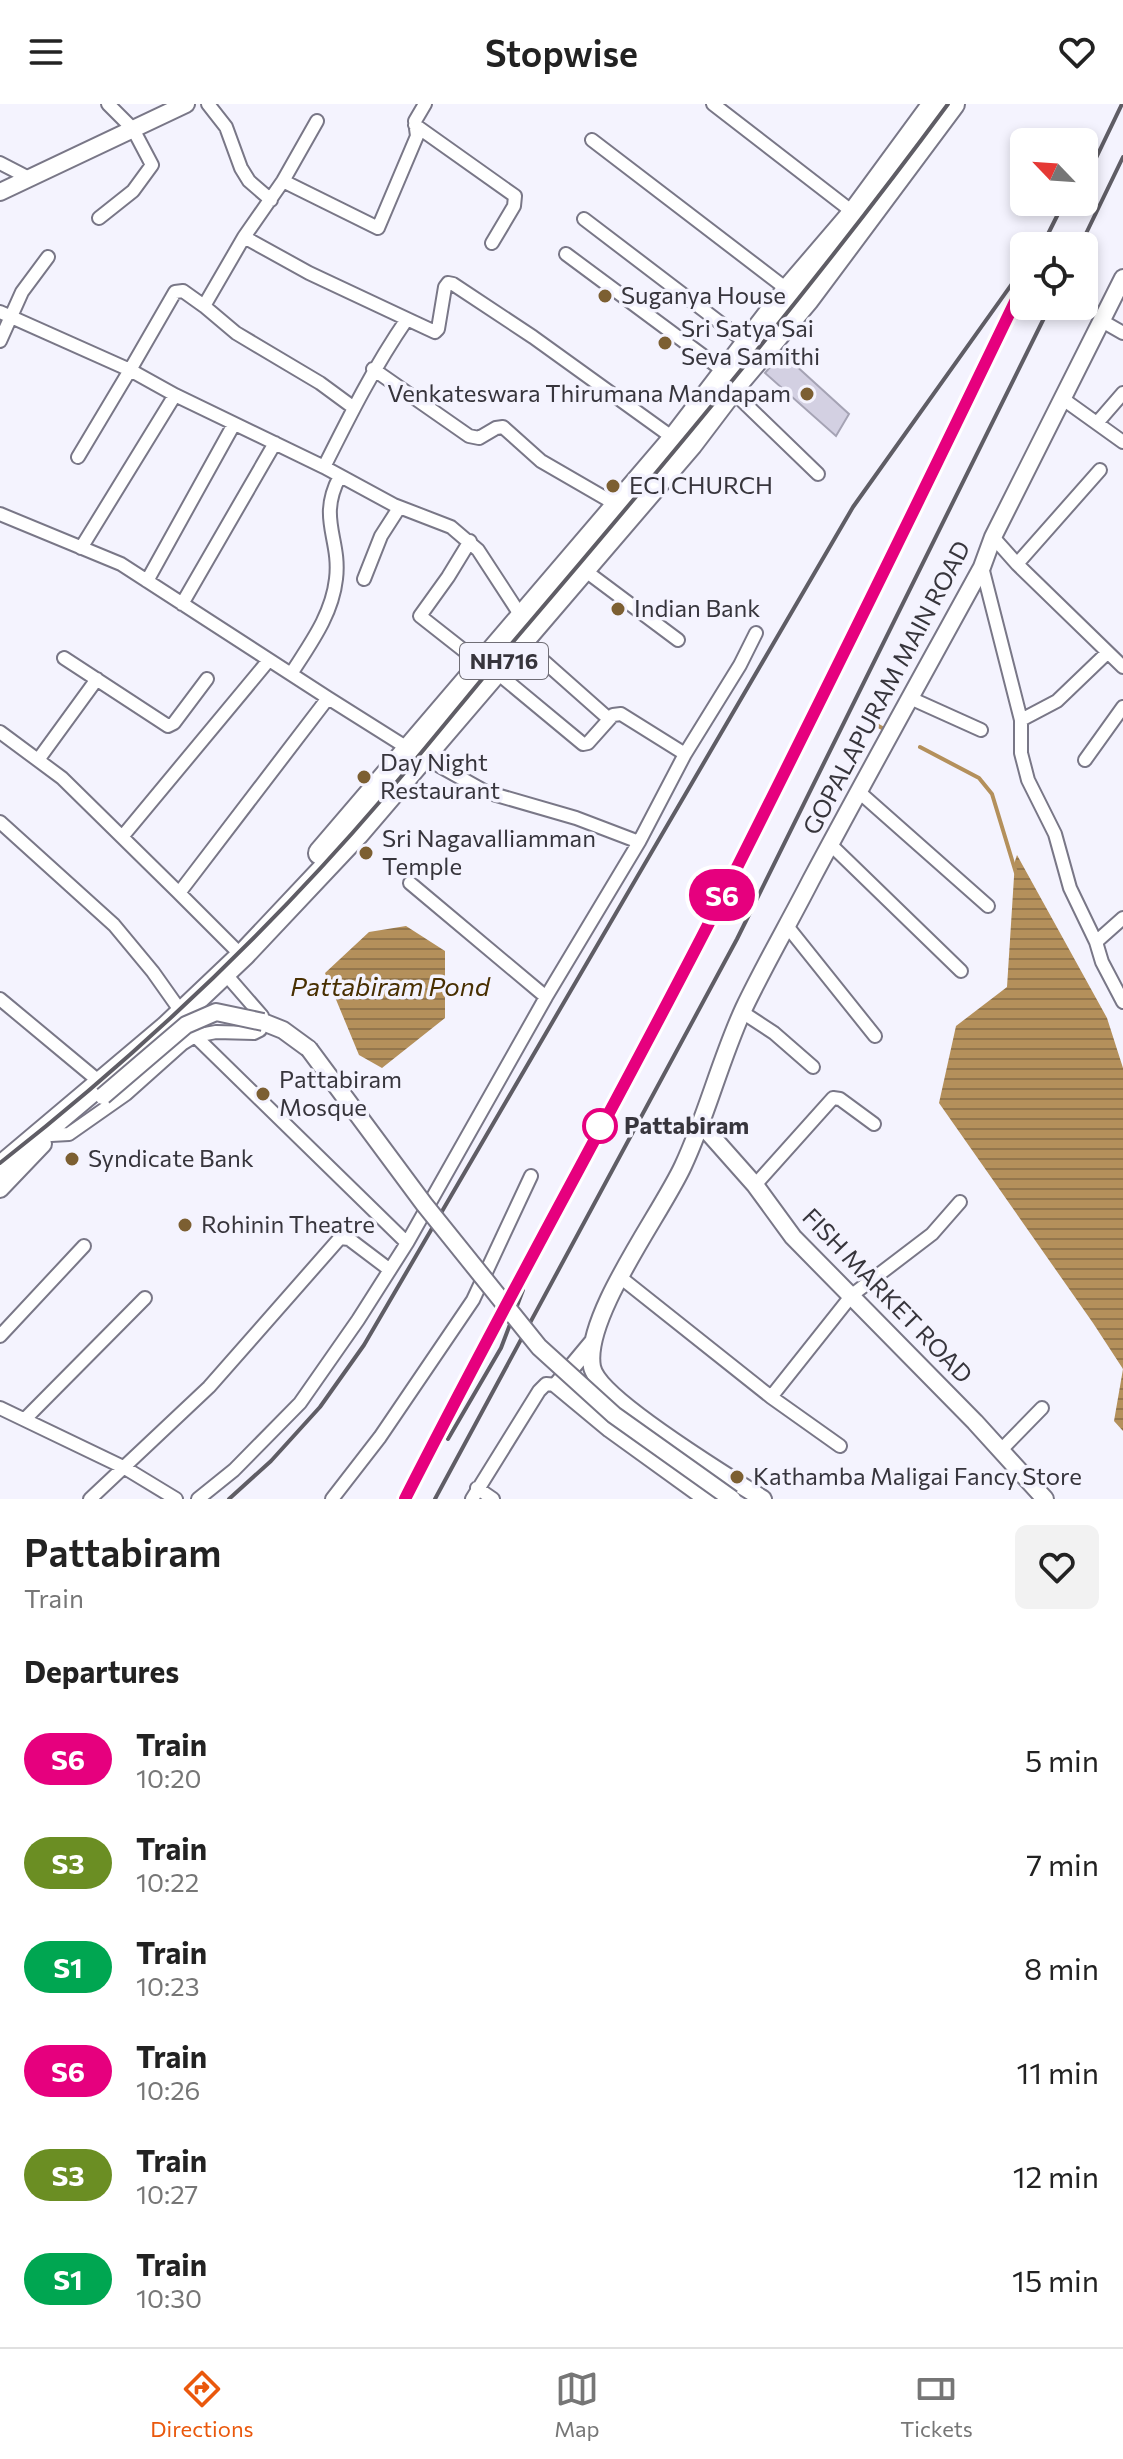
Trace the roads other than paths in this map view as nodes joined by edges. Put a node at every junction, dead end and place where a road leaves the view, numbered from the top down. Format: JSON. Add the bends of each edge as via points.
{"nodes":[{"id":1,"x":108,"y":104,"type":"edge"},
{"id":2,"x":186,"y":104,"type":"edge"},
{"id":3,"x":208,"y":104,"type":"edge"},
{"id":4,"x":713,"y":104,"type":"edge"},
{"id":5,"x":934,"y":104,"type":"edge"},
{"id":6,"x":953,"y":104,"type":"edge"},
{"id":7,"x":421,"y":106,"type":"edge"},
{"id":8,"x":317,"y":121,"type":"dead end"},
{"id":9,"x":415,"y":125,"type":"junction"},
{"id":10,"x":133,"y":129,"type":"junction"},
{"id":11,"x":592,"y":140,"type":"dead end"},
{"id":12,"x":0,"y":163,"type":"edge"},
{"id":13,"x":29,"y":178,"type":"junction"},
{"id":14,"x":283,"y":181,"type":"junction"},
{"id":15,"x":0,"y":192,"type":"edge"},
{"id":16,"x":271,"y":200,"type":"junction"},
{"id":17,"x":854,"y":213,"type":"junction"},
{"id":18,"x":99,"y":218,"type":"dead end"},
{"id":19,"x":584,"y":219,"type":"dead end"},
{"id":20,"x":244,"y":237,"type":"junction"},
{"id":21,"x":492,"y":243,"type":"dead end"},
{"id":22,"x":566,"y":254,"type":"dead end"},
{"id":23,"x":48,"y":257,"type":"dead end"},
{"id":24,"x":1123,"y":278,"type":"edge"},
{"id":25,"x":788,"y":290,"type":"junction"},
{"id":26,"x":204,"y":306,"type":"junction"},
{"id":27,"x":6,"y":315,"type":"edge"},
{"id":28,"x":407,"y":319,"type":"junction"},
{"id":29,"x":1102,"y":321,"type":"junction"},
{"id":30,"x":1123,"y":333,"type":"edge"},
{"id":31,"x":0,"y":341,"type":"edge"},
{"id":32,"x":748,"y":344,"type":"junction"},
{"id":33,"x":373,"y":369,"type":"junction"},
{"id":34,"x":130,"y":370,"type":"junction"},
{"id":35,"x":728,"y":381,"type":"junction"},
{"id":36,"x":1123,"y":393,"type":"edge"},
{"id":37,"x":175,"y":395,"type":"junction"},
{"id":38,"x":1063,"y":399,"type":"junction"},
{"id":39,"x":354,"y":408,"type":"junction"},
{"id":40,"x":1097,"y":423,"type":"junction"},
{"id":41,"x":234,"y":424,"type":"junction"},
{"id":42,"x":1123,"y":442,"type":"edge"},
{"id":43,"x":275,"y":443,"type":"junction"},
{"id":44,"x":680,"y":444,"type":"junction"},
{"id":45,"x":78,"y":457,"type":"dead end"},
{"id":46,"x":324,"y":467,"type":"junction"},
{"id":47,"x":1100,"y":470,"type":"dead end"},
{"id":48,"x":818,"y":474,"type":"dead end"},
{"id":49,"x":340,"y":476,"type":"junction"},
{"id":50,"x":617,"y":505,"type":"junction"},
{"id":51,"x":399,"y":508,"type":"junction"},
{"id":52,"x":0,"y":514,"type":"edge"},
{"id":53,"x":993,"y":537,"type":"junction"},
{"id":54,"x":470,"y":541,"type":"junction"},
{"id":55,"x":81,"y":548,"type":"junction"},
{"id":56,"x":1017,"y":564,"type":"junction"},
{"id":57,"x":982,"y":567,"type":"junction"},
{"id":58,"x":583,"y":569,"type":"junction"},
{"id":59,"x":364,"y":579,"type":"dead end"},
{"id":60,"x":147,"y":581,"type":"junction"},
{"id":61,"x":182,"y":604,"type":"junction"},
{"id":62,"x":521,"y":616,"type":"junction"},
{"id":63,"x":756,"y":633,"type":"dead end"},
{"id":64,"x":678,"y":640,"type":"dead end"},
{"id":65,"x":521,"y":641,"type":"junction"},
{"id":66,"x":1123,"y":646,"type":"edge"},
{"id":67,"x":64,"y":658,"type":"dead end"},
{"id":68,"x":1115,"y":659,"type":"edge"},
{"id":69,"x":269,"y":660,"type":"junction"},
{"id":70,"x":488,"y":668,"type":"junction"},
{"id":71,"x":291,"y":674,"type":"junction"},
{"id":72,"x":97,"y":679,"type":"junction"},
{"id":73,"x":207,"y":679,"type":"dead end"},
{"id":74,"x":328,"y":698,"type":"junction"},
{"id":75,"x":910,"y":698,"type":"junction"},
{"id":76,"x":1123,"y":707,"type":"edge"},
{"id":77,"x":609,"y":719,"type":"junction"},
{"id":78,"x":1021,"y":720,"type":"junction"},
{"id":79,"x":981,"y":730,"type":"dead end"},
{"id":80,"x":0,"y":732,"type":"edge"},
{"id":81,"x":417,"y":753,"type":"junction"},
{"id":82,"x":685,"y":754,"type":"junction"},
{"id":83,"x":38,"y":760,"type":"junction"},
{"id":84,"x":1085,"y":760,"type":"dead end"},
{"id":85,"x":858,"y":791,"type":"junction"},
{"id":86,"x":0,"y":822,"type":"edge"},
{"id":87,"x":122,"y":837,"type":"junction"},
{"id":88,"x":639,"y":842,"type":"junction"},
{"id":89,"x":830,"y":844,"type":"junction"},
{"id":90,"x":410,"y":883,"type":"dead end"},
{"id":91,"x":179,"y":893,"type":"junction"},
{"id":92,"x":988,"y":906,"type":"dead end"},
{"id":93,"x":1123,"y":918,"type":"edge"},
{"id":94,"x":787,"y":926,"type":"junction"},
{"id":95,"x":1096,"y":942,"type":"junction"},
{"id":96,"x":238,"y":952,"type":"junction"},
{"id":97,"x":221,"y":969,"type":"junction"},
{"id":98,"x":961,"y":971,"type":"dead end"},
{"id":99,"x":546,"y":997,"type":"junction"},
{"id":100,"x":0,"y":999,"type":"edge"},
{"id":101,"x":1123,"y":1002,"type":"edge"},
{"id":102,"x":179,"y":1009,"type":"junction"},
{"id":103,"x":742,"y":1012,"type":"junction"},
{"id":104,"x":195,"y":1036,"type":"junction"},
{"id":105,"x":875,"y":1036,"type":"dead end"},
{"id":106,"x":813,"y":1067,"type":"dead end"},
{"id":107,"x":99,"y":1085,"type":"junction"},
{"id":108,"x":700,"y":1123,"type":"junction"},
{"id":109,"x":874,"y":1124,"type":"dead end"},
{"id":110,"x":51,"y":1135,"type":"junction"},
{"id":111,"x":0,"y":1149,"type":"edge"},
{"id":112,"x":0,"y":1168,"type":"edge"},
{"id":113,"x":531,"y":1176,"type":"dead end"},
{"id":114,"x":755,"y":1185,"type":"junction"},
{"id":115,"x":0,"y":1189,"type":"edge"},
{"id":116,"x":960,"y":1202,"type":"dead end"},
{"id":117,"x":407,"y":1243,"type":"junction"},
{"id":118,"x":84,"y":1246,"type":"dead end"},
{"id":119,"x":390,"y":1270,"type":"junction"},
{"id":120,"x":620,"y":1277,"type":"junction"},
{"id":121,"x":852,"y":1295,"type":"junction"},
{"id":122,"x":145,"y":1298,"type":"dead end"},
{"id":123,"x":0,"y":1336,"type":"edge"},
{"id":124,"x":592,"y":1343,"type":"junction"},
{"id":125,"x":557,"y":1385,"type":"junction"},
{"id":126,"x":771,"y":1397,"type":"junction"},
{"id":127,"x":1042,"y":1408,"type":"dead end"},
{"id":128,"x":5,"y":1410,"type":"edge"},
{"id":129,"x":25,"y":1419,"type":"junction"},
{"id":130,"x":0,"y":1425,"type":"edge"},
{"id":131,"x":840,"y":1446,"type":"dead end"},
{"id":132,"x":1001,"y":1450,"type":"junction"},
{"id":133,"x":125,"y":1468,"type":"junction"},
{"id":134,"x":475,"y":1494,"type":"edge"},
{"id":135,"x":90,"y":1499,"type":"edge"},
{"id":136,"x":176,"y":1499,"type":"edge"},
{"id":137,"x":198,"y":1499,"type":"edge"},
{"id":138,"x":332,"y":1499,"type":"edge"},
{"id":139,"x":493,"y":1499,"type":"edge"},
{"id":140,"x":707,"y":1499,"type":"edge"},
{"id":141,"x":732,"y":1499,"type":"edge"},
{"id":142,"x":763,"y":1499,"type":"edge"},
{"id":143,"x":1045,"y":1499,"type":"edge"}],
"edges":[{"from":1,"to":10,"type":"street"},
{"from":2,"to":10,"type":"street"},
{"from":3,"to":16,"type":"street","via":[[226,127],[249,181]]},
{"from":4,"to":17,"type":"street"},
{"from":5,"to":17,"type":"highway","number":"NH716"},
{"from":6,"to":35,"type":"highway","number":"NH716","via":[[807,300]]},
{"from":7,"to":9,"type":"street"},
{"from":8,"to":14,"type":"street"},
{"from":9,"to":14,"type":"street","via":[[417,136],[378,228]]},
{"from":9,"to":21,"type":"street","via":[[515,196]]},
{"from":10,"to":13,"type":"street"},
{"from":10,"to":18,"type":"street","via":[[151,160],[151,170]]},
{"from":11,"to":25,"type":"street"},
{"from":12,"to":13,"type":"street"},
{"from":13,"to":15,"type":"street"},
{"from":14,"to":16,"type":"street"},
{"from":16,"to":20,"type":"street"},
{"from":17,"to":25,"type":"highway","number":"NH716"},
{"from":19,"to":32,"type":"street"},
{"from":20,"to":26,"type":"street"},
{"from":20,"to":28,"type":"street"},
{"from":22,"to":35,"type":"street"},
{"from":23,"to":27,"type":"street"},
{"from":24,"to":29,"type":"street","name":"GOPALAPURAM MAIN ROAD"},
{"from":25,"to":32,"type":"highway","number":"NH716"},
{"from":26,"to":34,"type":"street","via":[[183,291],[175,292]]},
{"from":26,"to":39,"type":"street","via":[[236,333]]},
{"from":27,"to":31,"type":"street"},
{"from":27,"to":34,"type":"street"},
{"from":28,"to":33,"type":"street"},
{"from":28,"to":44,"type":"street","via":[[435,332],[445,287],[453,284]]},
{"from":29,"to":30,"type":"street"},
{"from":29,"to":38,"type":"street","name":"GOPALAPURAM MAIN ROAD"},
{"from":32,"to":35,"type":"highway","number":"NH716"},
{"from":33,"to":39,"type":"street"},
{"from":33,"to":50,"type":"street","via":[[469,436],[479,438],[503,427],[541,461]]},
{"from":34,"to":37,"type":"street"},
{"from":34,"to":45,"type":"street"},
{"from":35,"to":44,"type":"highway","number":"NH716"},
{"from":35,"to":48,"type":"street"},
{"from":36,"to":40,"type":"street"},
{"from":37,"to":41,"type":"street"},
{"from":37,"to":55,"type":"street"},
{"from":38,"to":40,"type":"street"},
{"from":38,"to":53,"type":"street","name":"GOPALAPURAM MAIN ROAD"},
{"from":39,"to":46,"type":"street"},
{"from":40,"to":42,"type":"street"},
{"from":41,"to":43,"type":"street"},
{"from":41,"to":60,"type":"street"},
{"from":43,"to":46,"type":"street"},
{"from":43,"to":61,"type":"street"},
{"from":44,"to":50,"type":"highway","number":"NH716"},
{"from":44,"to":58,"type":"highway","number":"NH716"},
{"from":46,"to":49,"type":"street"},
{"from":47,"to":56,"type":"street"},
{"from":49,"to":51,"type":"street"},
{"from":49,"to":71,"type":"street","via":[[328,503],[336,579],[326,615]]},
{"from":50,"to":62,"type":"highway","number":"NH716"},
{"from":51,"to":54,"type":"street","via":[[451,527]]},
{"from":51,"to":59,"type":"street"},
{"from":52,"to":55,"type":"street"},
{"from":53,"to":56,"type":"street"},
{"from":53,"to":57,"type":"street","name":"GOPALAPURAM MAIN ROAD"},
{"from":54,"to":62,"type":"street"},
{"from":54,"to":70,"type":"street","via":[[420,616]]},
{"from":55,"to":60,"type":"street"},
{"from":56,"to":68,"type":"street"},
{"from":57,"to":75,"type":"street","name":"GOPALAPURAM MAIN ROAD"},
{"from":57,"to":78,"type":"street"},
{"from":58,"to":64,"type":"street"},
{"from":58,"to":65,"type":"highway","number":"NH716"},
{"from":60,"to":61,"type":"street"},
{"from":61,"to":69,"type":"street"},
{"from":62,"to":70,"type":"highway","number":"NH716"},
{"from":63,"to":82,"type":"street"},
{"from":65,"to":70,"type":"highway","number":"NH716"},
{"from":65,"to":77,"type":"street"},
{"from":66,"to":68,"type":"street"},
{"from":67,"to":72,"type":"street"},
{"from":68,"to":78,"type":"street"},
{"from":69,"to":71,"type":"street"},
{"from":69,"to":87,"type":"street"},
{"from":70,"to":77,"type":"street","via":[[583,744]]},
{"from":70,"to":81,"type":"highway","number":"NH716"},
{"from":71,"to":74,"type":"street"},
{"from":72,"to":73,"type":"street","via":[[168,726]]},
{"from":72,"to":83,"type":"street"},
{"from":74,"to":81,"type":"street"},
{"from":74,"to":91,"type":"street"},
{"from":75,"to":79,"type":"street"},
{"from":75,"to":85,"type":"street","name":"GOPALAPURAM MAIN ROAD"},
{"from":76,"to":84,"type":"street"},
{"from":77,"to":82,"type":"street","via":[[623,714]]},
{"from":78,"to":95,"type":"street","via":[[1028,780]]},
{"from":80,"to":83,"type":"street"},
{"from":81,"to":88,"type":"street","via":[[486,792]]},
{"from":81,"to":96,"type":"highway","number":"NH716","via":[[357,834]]},
{"from":82,"to":88,"type":"street"},
{"from":83,"to":87,"type":"street"},
{"from":85,"to":89,"type":"street","name":"GOPALAPURAM MAIN ROAD"},
{"from":85,"to":92,"type":"street"},
{"from":86,"to":102,"type":"street","via":[[114,925]]},
{"from":87,"to":91,"type":"street"},
{"from":88,"to":99,"type":"street"},
{"from":89,"to":94,"type":"street","name":"GOPALAPURAM MAIN ROAD"},
{"from":89,"to":98,"type":"street"},
{"from":90,"to":99,"type":"street"},
{"from":91,"to":96,"type":"street"},
{"from":93,"to":95,"type":"street"},
{"from":94,"to":103,"type":"street","name":"GOPALAPURAM MAIN ROAD"},
{"from":94,"to":105,"type":"street"},
{"from":95,"to":101,"type":"street"},
{"from":96,"to":97,"type":"highway","number":"NH716"},
{"from":97,"to":102,"type":"highway","number":"NH716"},
{"from":97,"to":104,"type":"street","via":[[262,1016],[260,1030]]},
{"from":99,"to":117,"type":"street"},
{"from":100,"to":107,"type":"street"},
{"from":102,"to":107,"type":"highway","number":"NH716"},
{"from":103,"to":106,"type":"street"},
{"from":103,"to":108,"type":"street","name":"GOPALAPURAM MAIN ROAD"},
{"from":104,"to":110,"type":"street","via":[[69,1134]]},
{"from":104,"to":117,"type":"street"},
{"from":107,"to":110,"type":"street"},
{"from":107,"to":111,"type":"highway","number":"NH716"},
{"from":107,"to":112,"type":"highway","number":"NH716"},
{"from":107,"to":141,"type":"street","bridge":true,"via":[[186,1025],[216,1012],[283,1030],[309,1049],[539,1347],[614,1415]]},
{"from":108,"to":114,"type":"street","name":"FISH MARKET ROAD"},
{"from":108,"to":120,"type":"street","name":"GOPALAPURAM MAIN ROAD","via":[[683,1167]]},
{"from":109,"to":114,"type":"street","via":[[833,1098]]},
{"from":110,"to":115,"type":"street"},
{"from":113,"to":138,"type":"street","via":[[473,1300]]},
{"from":114,"to":121,"type":"street","name":"FISH MARKET ROAD","via":[[793,1237]]},
{"from":116,"to":121,"type":"street","via":[[932,1234]]},
{"from":117,"to":119,"type":"street"},
{"from":118,"to":123,"type":"street"},
{"from":119,"to":133,"type":"street","via":[[349,1239],[340,1238],[209,1387]]},
{"from":119,"to":137,"type":"street","via":[[300,1403]]},
{"from":120,"to":124,"type":"street","name":"GOPALAPURAM MAIN ROAD"},
{"from":120,"to":126,"type":"street"},
{"from":121,"to":126,"type":"street"},
{"from":121,"to":132,"type":"street","name":"FISH MARKET ROAD"},
{"from":122,"to":129,"type":"street"},
{"from":124,"to":125,"type":"street"},
{"from":124,"to":142,"type":"street","via":[[597,1381]]},
{"from":125,"to":134,"type":"street","via":[[546,1384],[539,1391]]},
{"from":125,"to":140,"type":"street"},
{"from":126,"to":131,"type":"street"},
{"from":127,"to":132,"type":"street"},
{"from":128,"to":129,"type":"street"},
{"from":128,"to":130,"type":"street"},
{"from":129,"to":133,"type":"street"},
{"from":132,"to":143,"type":"street","name":"FISH MARKET ROAD"},
{"from":133,"to":135,"type":"street"},
{"from":133,"to":136,"type":"street"},
{"from":134,"to":139,"type":"street"}]}
